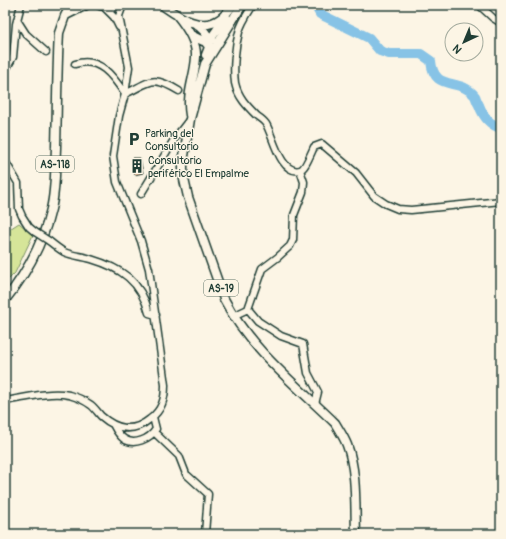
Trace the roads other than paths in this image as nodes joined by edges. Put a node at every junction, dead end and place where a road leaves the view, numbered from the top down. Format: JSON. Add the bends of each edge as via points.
{"nodes":[{"id":1,"x":20,"y":5,"type":"edge"},
{"id":2,"x":71,"y":5,"type":"edge"},
{"id":3,"x":86,"y":5,"type":"edge"},
{"id":4,"x":122,"y":5,"type":"edge"},
{"id":5,"x":162,"y":5,"type":"edge"},
{"id":6,"x":233,"y":5,"type":"edge"},
{"id":7,"x":242,"y":5,"type":"edge"},
{"id":8,"x":253,"y":5,"type":"edge"},
{"id":9,"x":479,"y":5,"type":"edge"},
{"id":10,"x":102,"y":6,"type":"edge"},
{"id":11,"x":177,"y":15,"type":"junction"},
{"id":12,"x":65,"y":16,"type":"junction"},
{"id":13,"x":17,"y":20,"type":"junction"},
{"id":14,"x":501,"y":23,"type":"edge"},
{"id":15,"x":196,"y":24,"type":"junction"},
{"id":16,"x":121,"y":30,"type":"junction"},
{"id":17,"x":191,"y":35,"type":"junction"},
{"id":18,"x":209,"y":41,"type":"junction"},
{"id":19,"x":46,"y":52,"type":"dead end"},
{"id":20,"x":75,"y":64,"type":"dead end"},
{"id":21,"x":5,"y":71,"type":"edge"},
{"id":22,"x":192,"y":76,"type":"junction"},
{"id":23,"x":179,"y":92,"type":"dead end"},
{"id":24,"x":125,"y":94,"type":"junction"},
{"id":25,"x":195,"y":102,"type":"junction"},
{"id":26,"x":191,"y":118,"type":"junction"},
{"id":27,"x":5,"y":160,"type":"edge"},
{"id":28,"x":300,"y":170,"type":"junction"},
{"id":29,"x":141,"y":194,"type":"dead end"},
{"id":30,"x":501,"y":201,"type":"edge"},
{"id":31,"x":5,"y":300,"type":"edge"},
{"id":32,"x":248,"y":309,"type":"junction"},
{"id":33,"x":156,"y":315,"type":"junction"},
{"id":34,"x":233,"y":316,"type":"junction"},
{"id":35,"x":5,"y":401,"type":"edge"},
{"id":36,"x":315,"y":404,"type":"junction"},
{"id":37,"x":153,"y":417,"type":"junction"},
{"id":38,"x":114,"y":426,"type":"junction"},
{"id":39,"x":154,"y":432,"type":"junction"},
{"id":40,"x":205,"y":534,"type":"edge"},
{"id":41,"x":356,"y":534,"type":"edge"}],
"edges":[{"from":1,"to":13,"type":"street"},
{"from":2,"to":12,"type":"main road","number":"AS-118"},
{"from":3,"to":12,"type":"main road"},
{"from":4,"to":10,"type":"main road"},
{"from":4,"to":16,"type":"street","via":[[119,16]]},
{"from":5,"to":11,"type":"main road"},
{"from":6,"to":15,"type":"main road","via":[[220,19],[210,24]]},
{"from":6,"to":18,"type":"main road"},
{"from":7,"to":18,"type":"main road","via":[[216,37]]},
{"from":7,"to":25,"type":"main road","via":[[205,64]]},
{"from":8,"to":28,"type":"street","via":[[239,31],[234,67],[235,84],[239,96],[266,124],[284,164],[293,170]]},
{"from":9,"to":14,"type":"street"},
{"from":10,"to":16,"type":"street","via":[[114,16]]},
{"from":11,"to":15,"type":"main road"},
{"from":11,"to":17,"type":"main road"},
{"from":12,"to":31,"type":"main road","number":"AS-118","via":[[59,33],[52,208],[36,253]]},
{"from":13,"to":19,"type":"street","via":[[26,34]]},
{"from":13,"to":21,"type":"street","via":[[13,57]]},
{"from":15,"to":18,"type":"main road","via":[[206,32]]},
{"from":16,"to":24,"type":"street","via":[[129,67]]},
{"from":17,"to":18,"type":"main road"},
{"from":17,"to":22,"type":"main road","via":[[196,56]]},
{"from":18,"to":22,"type":"main road"},
{"from":18,"to":25,"type":"main road","via":[[210,46],[199,71],[194,94]]},
{"from":20,"to":24,"type":"street","via":[[87,61],[98,65],[109,73]]},
{"from":22,"to":26,"type":"main road","via":[[189,100]]},
{"from":23,"to":24,"type":"street","via":[[167,84],[147,82]]},
{"from":24,"to":33,"type":"street","via":[[113,156],[118,182],[149,269]]},
{"from":25,"to":26,"type":"main road","number":"AS-19"},
{"from":26,"to":29,"type":"street","via":[[175,138]]},
{"from":26,"to":34,"type":"main road","number":"AS-19","via":[[183,162],[185,186],[224,299]]},
{"from":27,"to":33,"type":"street","bridge":true,"via":[[18,183],[19,209],[29,227],[63,251],[90,258],[129,277],[140,290],[149,313]]},
{"from":28,"to":30,"type":"street","via":[[304,168],[314,148],[322,144],[356,173],[374,196],[398,209],[411,210]]},
{"from":28,"to":32,"type":"street","via":[[304,182],[303,192],[294,215],[293,240],[290,246],[262,269]]},
{"from":32,"to":34,"type":"street"},
{"from":32,"to":36,"type":"street","via":[[258,321],[281,336],[303,344],[308,373],[318,392]]},
{"from":33,"to":37,"type":"street","via":[[165,397],[162,407]]},
{"from":34,"to":36,"type":"main road","number":"AS-19","via":[[264,354]]},
{"from":35,"to":38,"type":"street","via":[[52,394],[68,395],[82,399]]},
{"from":36,"to":41,"type":"main road","number":"AS-19","via":[[335,423],[347,445],[352,462]]},
{"from":37,"to":38,"type":"street","via":[[138,427],[125,429]]},
{"from":37,"to":39,"type":"street","via":[[156,429]]},
{"from":38,"to":39,"type":"street","via":[[124,439],[131,442],[144,440]]},
{"from":39,"to":40,"type":"street","via":[[179,456],[186,474],[208,494]]}]}
